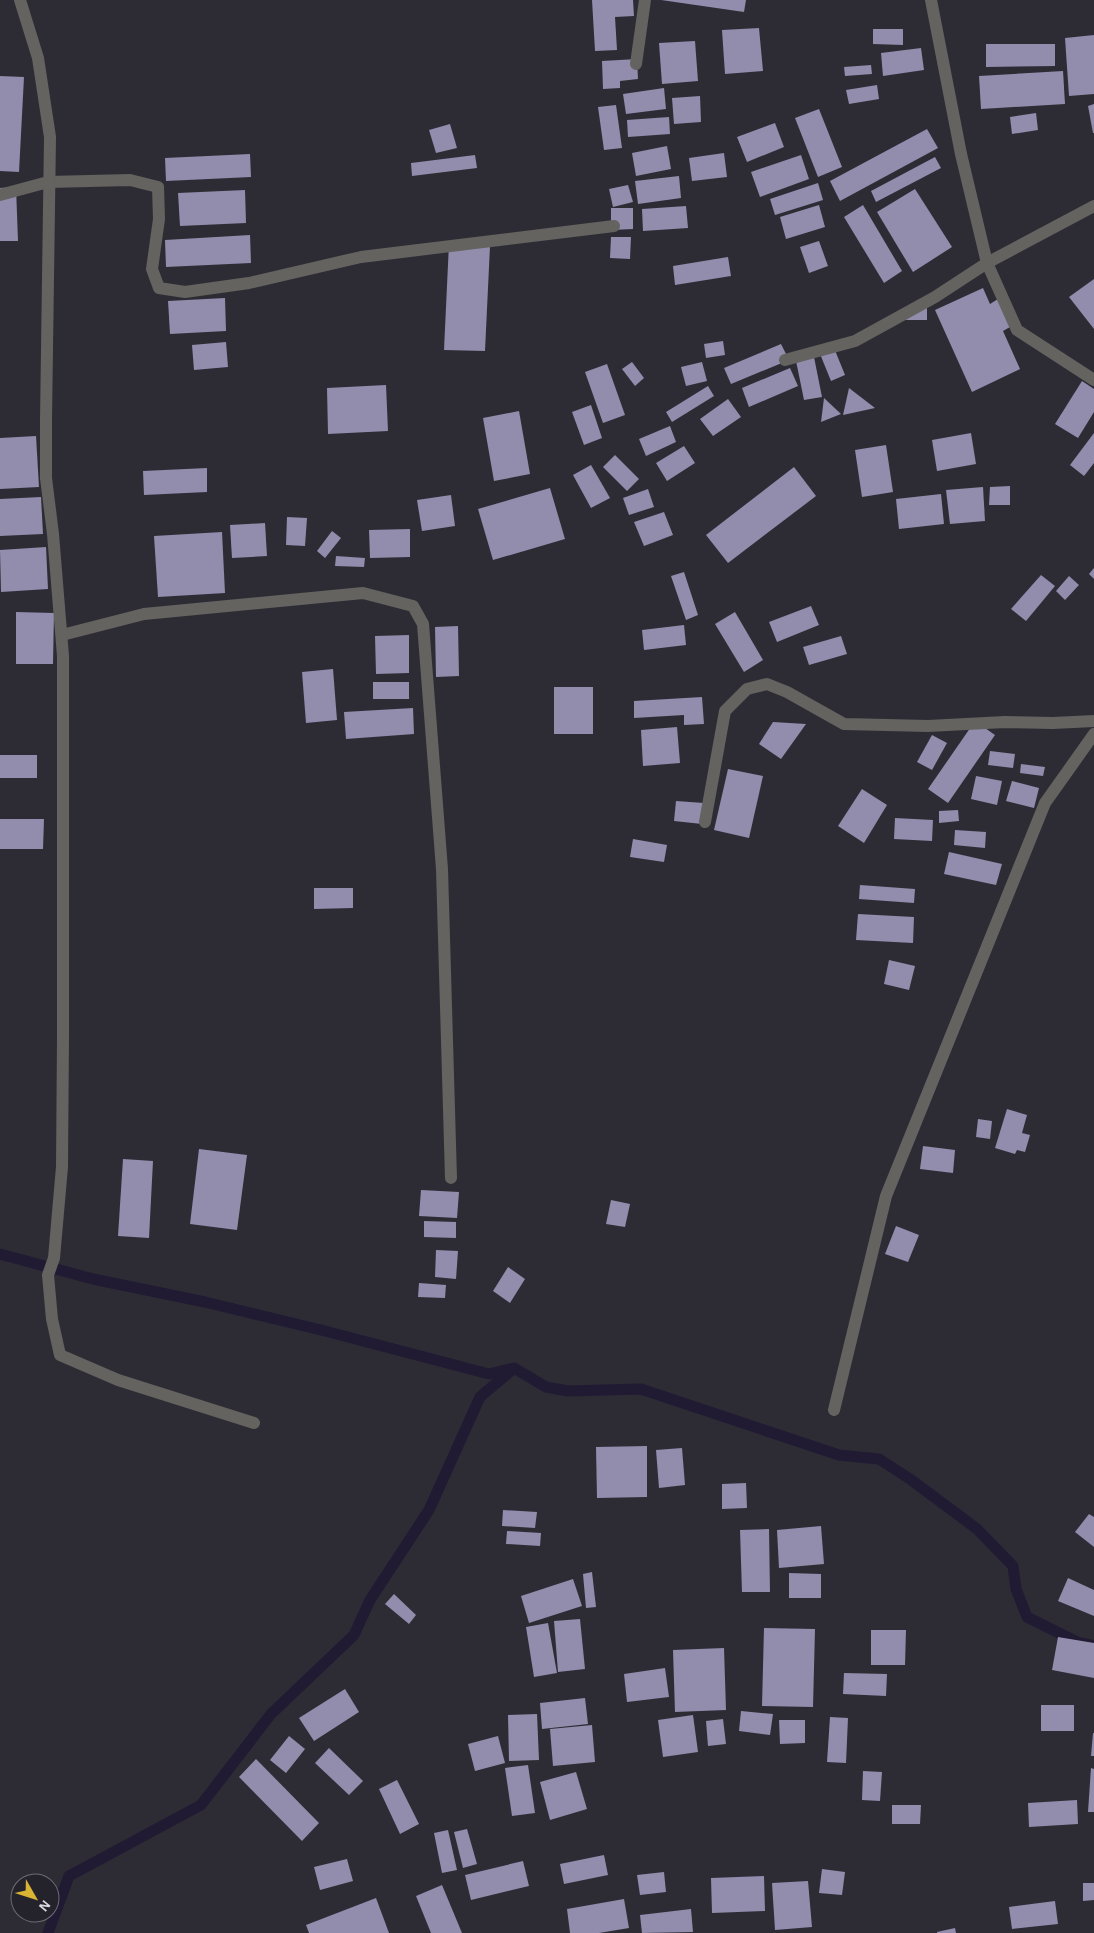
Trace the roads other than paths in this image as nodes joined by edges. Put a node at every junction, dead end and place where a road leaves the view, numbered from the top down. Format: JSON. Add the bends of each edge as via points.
{"nodes":[{"id":1,"x":20,"y":0,"type":"edge"},
{"id":2,"x":645,"y":0,"type":"edge"},
{"id":3,"x":931,"y":0,"type":"edge"},
{"id":4,"x":636,"y":64,"type":"dead end"},
{"id":5,"x":48,"y":182,"type":"junction"},
{"id":6,"x":0,"y":195,"type":"edge"},
{"id":7,"x":1094,"y":206,"type":"edge"},
{"id":8,"x":614,"y":226,"type":"dead end"},
{"id":9,"x":987,"y":263,"type":"junction"},
{"id":10,"x":785,"y":360,"type":"dead end"},
{"id":11,"x":1094,"y":380,"type":"edge"},
{"id":12,"x":62,"y":635,"type":"junction"},
{"id":13,"x":1094,"y":721,"type":"edge"},
{"id":14,"x":1094,"y":734,"type":"edge"},
{"id":15,"x":705,"y":822,"type":"dead end"},
{"id":16,"x":451,"y":1178,"type":"dead end"},
{"id":17,"x":834,"y":1410,"type":"dead end"},
{"id":18,"x":254,"y":1423,"type":"dead end"}],
"edges":[{"from":1,"to":5,"type":"street","via":[[38,58],[46,101],[50,136]]},
{"from":2,"to":4,"type":"street"},
{"from":3,"to":9,"type":"street","via":[[961,154]]},
{"from":5,"to":6,"type":"street"},
{"from":5,"to":8,"type":"street","via":[[130,180],[158,188],[159,219],[152,269],[159,288],[185,292],[249,283],[360,257]]},
{"from":5,"to":12,"type":"street","via":[[46,478]]},
{"from":7,"to":9,"type":"street"},
{"from":9,"to":10,"type":"street","via":[[935,297],[855,341]]},
{"from":9,"to":11,"type":"street","via":[[1018,330]]},
{"from":12,"to":16,"type":"street","via":[[144,614],[363,593],[413,606],[423,624],[442,869]]},
{"from":12,"to":18,"type":"street","via":[[62,1167],[54,1258],[48,1275],[52,1319],[60,1355],[118,1380]]},
{"from":13,"to":15,"type":"street","via":[[928,726],[844,724],[767,684],[747,689],[725,711]]},
{"from":14,"to":17,"type":"street","via":[[1045,803],[886,1196]]}]}
